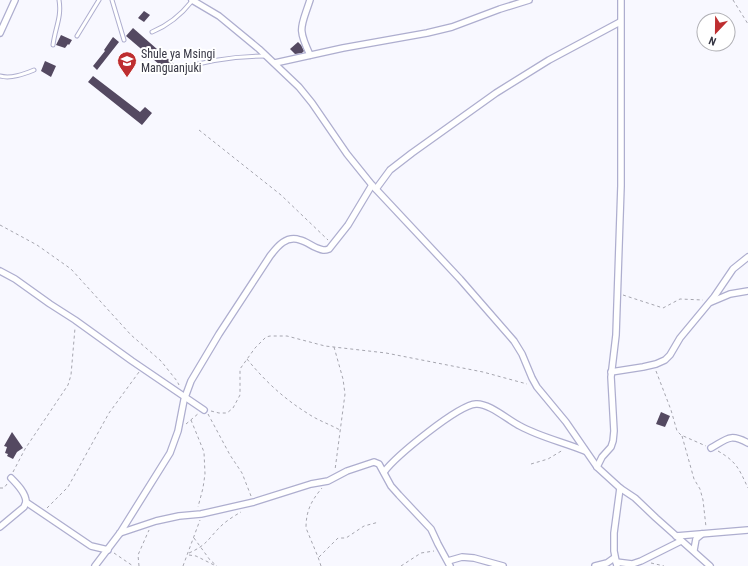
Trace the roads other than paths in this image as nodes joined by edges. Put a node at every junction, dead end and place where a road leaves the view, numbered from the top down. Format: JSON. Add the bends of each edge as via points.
{"nodes":[{"id":1,"x":15,"y":0,"type":"edge"},
{"id":2,"x":59,"y":0,"type":"edge"},
{"id":3,"x":99,"y":0,"type":"edge"},
{"id":4,"x":112,"y":0,"type":"edge"},
{"id":5,"x":193,"y":0,"type":"edge"},
{"id":6,"x":310,"y":0,"type":"edge"},
{"id":7,"x":528,"y":0,"type":"edge"},
{"id":8,"x":621,"y":0,"type":"edge"},
{"id":9,"x":620,"y":22,"type":"junction"},
{"id":10,"x":152,"y":32,"type":"dead end"},
{"id":11,"x":0,"y":33,"type":"edge"},
{"id":12,"x":77,"y":36,"type":"dead end"},
{"id":13,"x":124,"y":40,"type":"dead end"},
{"id":14,"x":53,"y":45,"type":"dead end"},
{"id":15,"x":310,"y":55,"type":"junction"},
{"id":16,"x":267,"y":56,"type":"junction"},
{"id":17,"x":275,"y":63,"type":"junction"},
{"id":18,"x":34,"y":70,"type":"dead end"},
{"id":19,"x":176,"y":70,"type":"dead end"},
{"id":20,"x":0,"y":76,"type":"edge"},
{"id":21,"x":374,"y":187,"type":"junction"},
{"id":22,"x":748,"y":257,"type":"edge"},
{"id":23,"x":0,"y":271,"type":"edge"},
{"id":24,"x":748,"y":291,"type":"edge"},
{"id":25,"x":710,"y":301,"type":"junction"},
{"id":26,"x":611,"y":372,"type":"junction"},
{"id":27,"x":183,"y":396,"type":"junction"},
{"id":28,"x":205,"y":410,"type":"road end"},
{"id":29,"x":748,"y":443,"type":"edge"},
{"id":30,"x":711,"y":448,"type":"road end"},
{"id":31,"x":585,"y":451,"type":"junction"},
{"id":32,"x":597,"y":467,"type":"junction"},
{"id":33,"x":384,"y":472,"type":"junction"},
{"id":34,"x":11,"y":478,"type":"road end"},
{"id":35,"x":620,"y":488,"type":"junction"},
{"id":36,"x":26,"y":502,"type":"junction"},
{"id":37,"x":0,"y":527,"type":"edge"},
{"id":38,"x":748,"y":530,"type":"edge"},
{"id":39,"x":120,"y":533,"type":"junction"},
{"id":40,"x":705,"y":533,"type":"junction"},
{"id":41,"x":676,"y":536,"type":"junction"},
{"id":42,"x":681,"y":541,"type":"junction"},
{"id":43,"x":108,"y":550,"type":"junction"},
{"id":44,"x":694,"y":550,"type":"junction"},
{"id":45,"x":616,"y":562,"type":"edge"},
{"id":46,"x":483,"y":563,"type":"edge"},
{"id":47,"x":449,"y":564,"type":"edge"},
{"id":48,"x":94,"y":566,"type":"edge"},
{"id":49,"x":503,"y":566,"type":"edge"},
{"id":50,"x":595,"y":566,"type":"edge"},
{"id":51,"x":710,"y":566,"type":"edge"}],
"edges":[{"from":1,"to":11,"type":"street"},
{"from":2,"to":14,"type":"lane","via":[[61,12]]},
{"from":3,"to":12,"type":"lane"},
{"from":4,"to":13,"type":"lane"},
{"from":5,"to":10,"type":"lane","via":[[169,24]]},
{"from":5,"to":16,"type":"street","via":[[219,16]]},
{"from":6,"to":15,"type":"street","via":[[301,23],[301,30]]},
{"from":7,"to":15,"type":"street","via":[[427,33]]},
{"from":8,"to":9,"type":"street"},
{"from":9,"to":21,"type":"street","via":[[549,60],[496,93],[412,153],[390,170]]},
{"from":9,"to":26,"type":"street","via":[[621,186],[615,348]]},
{"from":15,"to":17,"type":"street"},
{"from":16,"to":17,"type":"street"},
{"from":16,"to":19,"type":"lane","via":[[214,59]]},
{"from":17,"to":21,"type":"street","via":[[312,103],[347,154]]},
{"from":18,"to":20,"type":"lane","via":[[25,74]]},
{"from":21,"to":27,"type":"street","via":[[329,249],[323,250],[294,238],[278,246],[219,334]]},
{"from":21,"to":31,"type":"street","via":[[514,341],[537,387],[566,422]]},
{"from":22,"to":25,"type":"street","via":[[733,269]]},
{"from":23,"to":27,"type":"street"},
{"from":24,"to":25,"type":"street"},
{"from":25,"to":26,"type":"street","via":[[665,360],[636,369]]},
{"from":26,"to":32,"type":"street","via":[[613,441]]},
{"from":27,"to":28,"type":"street"},
{"from":27,"to":39,"type":"street","via":[[178,431],[170,453]]},
{"from":29,"to":30,"type":"street","via":[[735,437]]},
{"from":31,"to":32,"type":"street"},
{"from":31,"to":33,"type":"street","via":[[531,431],[488,407],[476,404],[443,421]]},
{"from":32,"to":35,"type":"street"},
{"from":33,"to":39,"type":"street","via":[[378,462],[374,462],[330,480],[251,503],[152,522]]},
{"from":33,"to":47,"type":"street","via":[[398,495],[432,529]]},
{"from":34,"to":36,"type":"street","via":[[19,486]]},
{"from":35,"to":41,"type":"street","via":[[635,498]]},
{"from":35,"to":45,"type":"street","via":[[614,533]]},
{"from":36,"to":37,"type":"street","via":[[24,507]]},
{"from":36,"to":43,"type":"street","via":[[91,546]]},
{"from":38,"to":40,"type":"street"},
{"from":39,"to":43,"type":"street"},
{"from":40,"to":41,"type":"street"},
{"from":40,"to":44,"type":"street","via":[[696,538]]},
{"from":41,"to":42,"type":"street"},
{"from":42,"to":44,"type":"street"},
{"from":42,"to":45,"type":"street","via":[[642,561],[632,564]]},
{"from":43,"to":48,"type":"street"},
{"from":44,"to":51,"type":"street"},
{"from":45,"to":50,"type":"street"},
{"from":46,"to":47,"type":"street","via":[[462,557]]},
{"from":46,"to":49,"type":"street"}]}
